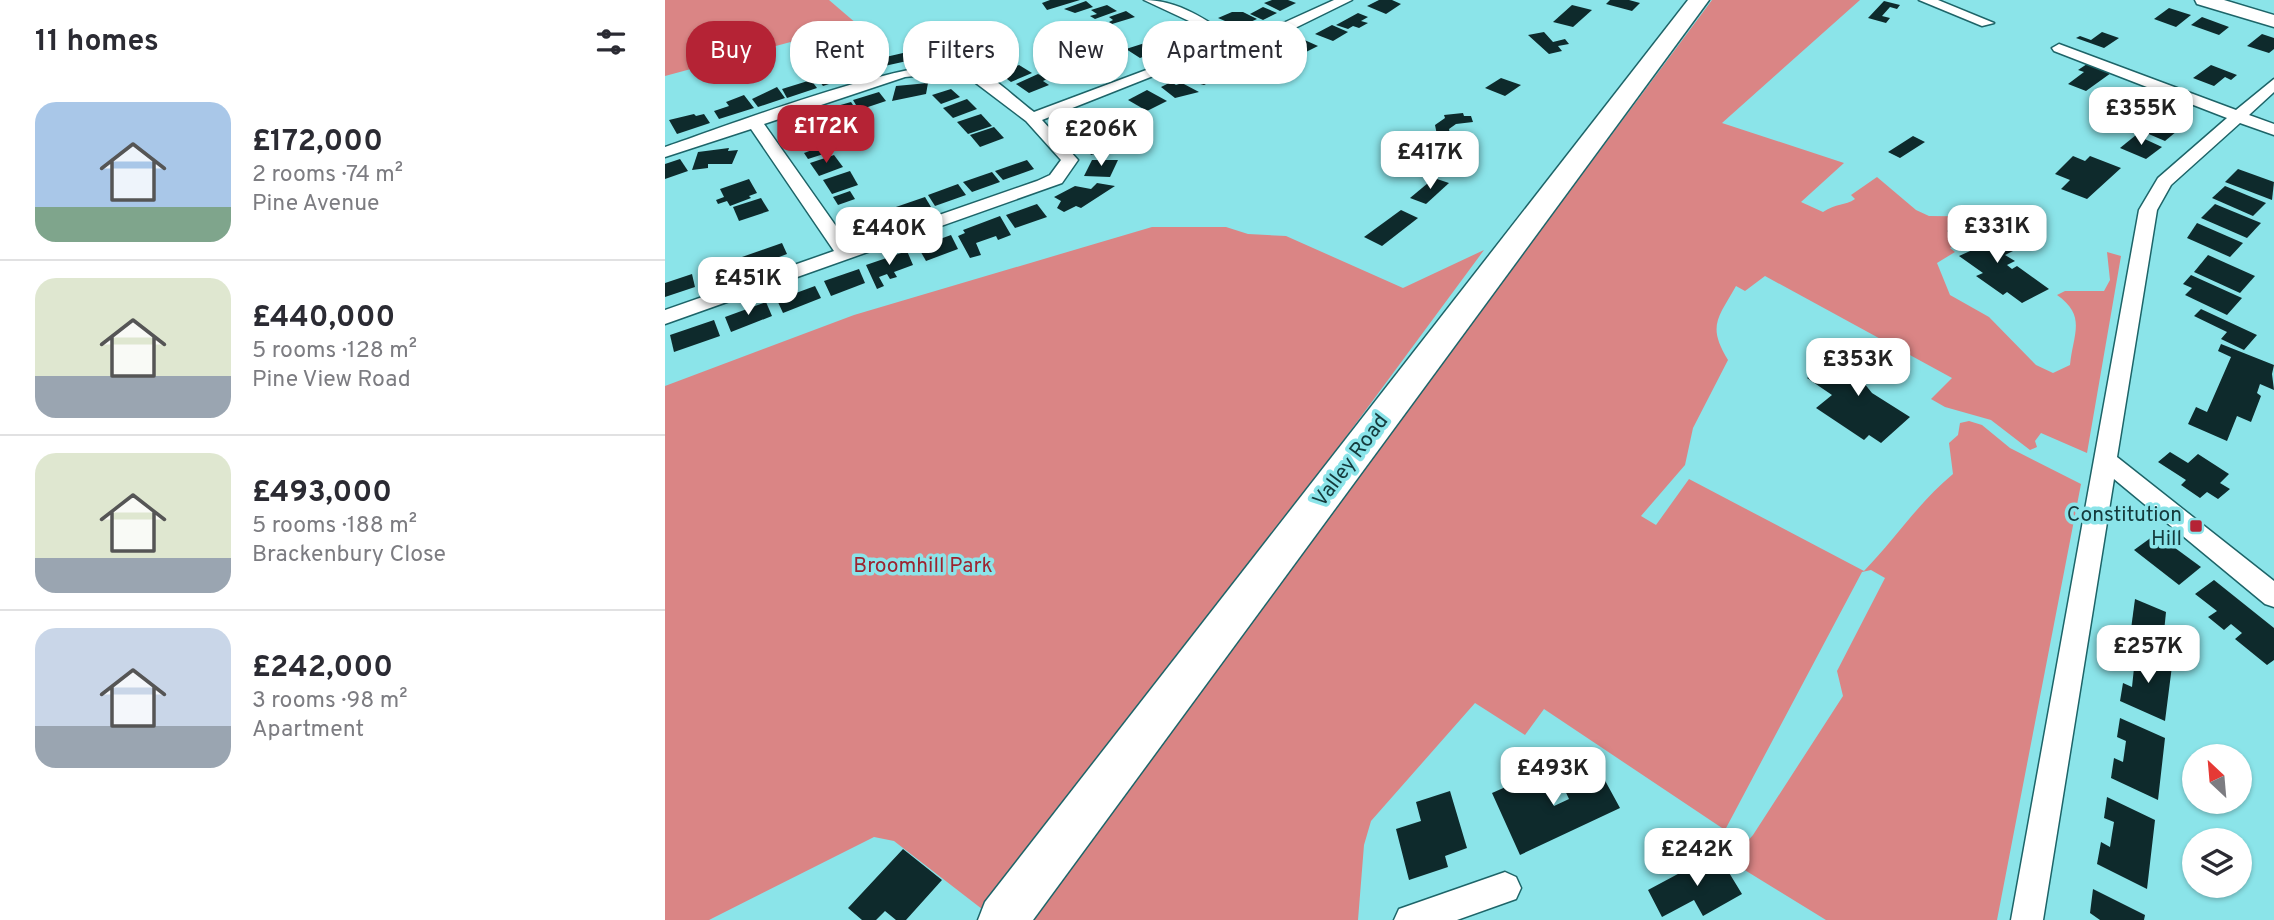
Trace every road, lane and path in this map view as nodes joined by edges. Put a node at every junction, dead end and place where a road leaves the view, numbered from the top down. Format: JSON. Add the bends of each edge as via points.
{"nodes":[{"id":1,"x":1151,"y":0,"type":"edge"},
{"id":2,"x":1345,"y":0,"type":"edge"},
{"id":3,"x":1699,"y":0,"type":"edge"},
{"id":4,"x":1926,"y":0,"type":"edge"},
{"id":5,"x":2204,"y":0,"type":"edge"},
{"id":6,"x":1198,"y":21,"type":"edge"},
{"id":7,"x":1299,"y":21,"type":"edge"},
{"id":8,"x":2274,"y":21,"type":"edge"},
{"id":9,"x":1987,"y":23,"type":"dead end"},
{"id":10,"x":2059,"y":48,"type":"dead end"},
{"id":11,"x":1142,"y":75,"type":"edge"},
{"id":12,"x":2274,"y":84,"type":"edge"},
{"id":13,"x":2240,"y":116,"type":"junction"},
{"id":14,"x":1032,"y":118,"type":"junction"},
{"id":15,"x":754,"y":122,"type":"junction"},
{"id":16,"x":2274,"y":130,"type":"edge"},
{"id":17,"x":665,"y":152,"type":"edge"},
{"id":18,"x":845,"y":253,"type":"junction"},
{"id":19,"x":665,"y":317,"type":"edge"},
{"id":20,"x":2107,"y":461,"type":"junction"},
{"id":21,"x":2274,"y":596,"type":"edge"},
{"id":22,"x":1505,"y":888,"type":"dead end"},
{"id":23,"x":1441,"y":915,"type":"edge"},
{"id":24,"x":1003,"y":920,"type":"edge"},
{"id":25,"x":1410,"y":920,"type":"edge"},
{"id":26,"x":2027,"y":920,"type":"edge"}],
"edges":[{"from":1,"to":6,"type":"street"},
{"from":2,"to":7,"type":"street"},
{"from":3,"to":24,"type":"main road","name":"Valley Road"},
{"from":4,"to":9,"type":"street"},
{"from":5,"to":8,"type":"street"},
{"from":10,"to":13,"type":"street"},
{"from":11,"to":14,"type":"street"},
{"from":12,"to":13,"type":"street"},
{"from":13,"to":16,"type":"street"},
{"from":13,"to":20,"type":"street","via":[[2164,182],[2148,210]]},
{"from":14,"to":15,"type":"street","via":[[968,70],[938,68],[903,73]]},
{"from":14,"to":18,"type":"street","via":[[1070,160],[1056,179]]},
{"from":15,"to":17,"type":"street"},
{"from":15,"to":18,"type":"street"},
{"from":18,"to":19,"type":"street"},
{"from":20,"to":21,"type":"street"},
{"from":20,"to":26,"type":"street"},
{"from":22,"to":23,"type":"street"},
{"from":23,"to":25,"type":"street"}]}
